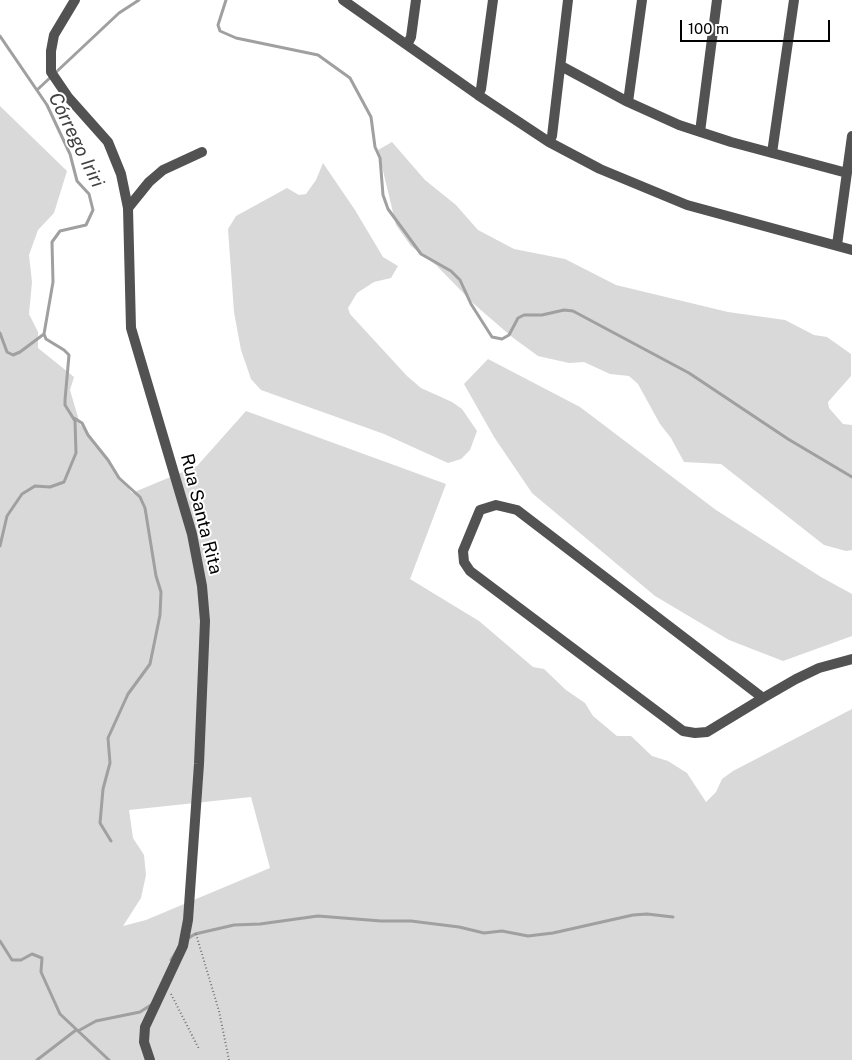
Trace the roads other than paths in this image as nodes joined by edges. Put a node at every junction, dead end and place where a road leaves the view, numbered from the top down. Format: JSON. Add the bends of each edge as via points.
{"nodes":[{"id":1,"x":75,"y":0,"type":"edge"},
{"id":2,"x":343,"y":0,"type":"edge"},
{"id":3,"x":416,"y":0,"type":"edge"},
{"id":4,"x":493,"y":0,"type":"edge"},
{"id":5,"x":568,"y":0,"type":"edge"},
{"id":6,"x":642,"y":0,"type":"edge"},
{"id":7,"x":718,"y":0,"type":"edge"},
{"id":8,"x":794,"y":0,"type":"edge"},
{"id":9,"x":407,"y":45,"type":"junction"},
{"id":10,"x":560,"y":66,"type":"junction"},
{"id":11,"x":478,"y":95,"type":"junction"},
{"id":12,"x":628,"y":102,"type":"junction"},
{"id":13,"x":700,"y":132,"type":"junction"},
{"id":14,"x":852,"y":136,"type":"edge"},
{"id":15,"x":549,"y":142,"type":"junction"},
{"id":16,"x":202,"y":152,"type":"dead end"},
{"id":17,"x":772,"y":153,"type":"junction"},
{"id":18,"x":847,"y":173,"type":"junction"},
{"id":19,"x":128,"y":208,"type":"junction"},
{"id":20,"x":837,"y":245,"type":"junction"},
{"id":21,"x":852,"y":250,"type":"edge"},
{"id":22,"x":852,"y":659,"type":"edge"},
{"id":23,"x":764,"y":698,"type":"junction"},
{"id":24,"x":150,"y":1060,"type":"edge"}],
"edges":[{"from":1,"to":19,"type":"street","name":"Rua Santa Rita","via":[[54,35],[51,72],[68,97],[108,142],[121,174]]},
{"from":2,"to":9,"type":"street"},
{"from":3,"to":9,"type":"street"},
{"from":4,"to":11,"type":"street"},
{"from":5,"to":10,"type":"street"},
{"from":6,"to":12,"type":"street"},
{"from":7,"to":13,"type":"street"},
{"from":8,"to":17,"type":"street"},
{"from":9,"to":11,"type":"street"},
{"from":10,"to":12,"type":"street"},
{"from":10,"to":15,"type":"street"},
{"from":11,"to":15,"type":"street"},
{"from":12,"to":13,"type":"street"},
{"from":13,"to":17,"type":"street"},
{"from":14,"to":18,"type":"street"},
{"from":15,"to":20,"type":"street","via":[[608,173],[672,199]]},
{"from":16,"to":19,"type":"street","via":[[163,170]]},
{"from":17,"to":18,"type":"street"},
{"from":18,"to":20,"type":"street"},
{"from":19,"to":24,"type":"street","name":"Rua Santa Rita","via":[[133,335],[192,534],[205,621],[188,920],[183,946],[145,1027],[144,1042]]},
{"from":20,"to":21,"type":"street"},
{"from":22,"to":23,"type":"street","via":[[808,673]]},
{"from":23,"to":23,"type":"street","via":[[707,732],[683,730],[470,571],[464,562],[463,551],[480,510],[496,505],[517,510]]}]}
